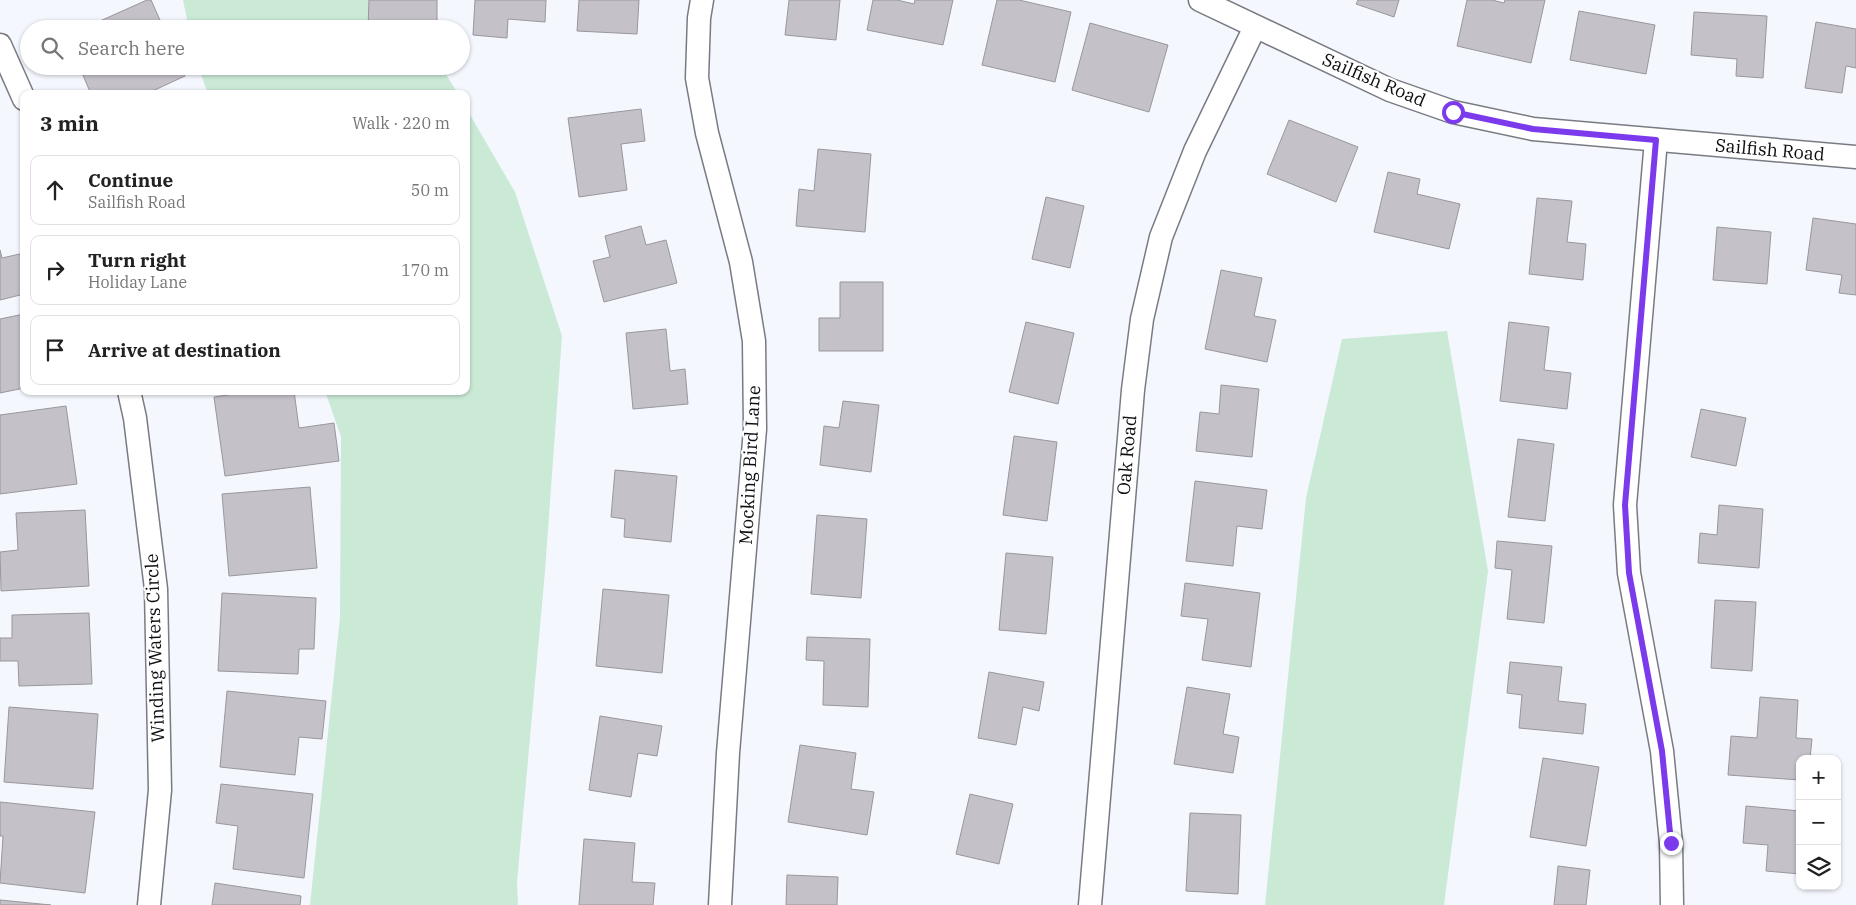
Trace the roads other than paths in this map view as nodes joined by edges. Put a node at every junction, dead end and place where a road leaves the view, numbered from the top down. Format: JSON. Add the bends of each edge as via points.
{"nodes":[{"id":1,"x":702,"y":0,"type":"edge"},
{"id":2,"x":1200,"y":0,"type":"edge"},
{"id":3,"x":1256,"y":27,"type":"junction"},
{"id":4,"x":0,"y":45,"type":"edge"},
{"id":5,"x":20,"y":90,"type":"edge"},
{"id":6,"x":1656,"y":140,"type":"junction"},
{"id":7,"x":1856,"y":158,"type":"edge"},
{"id":8,"x":130,"y":395,"type":"edge"},
{"id":9,"x":149,"y":905,"type":"edge"},
{"id":10,"x":720,"y":905,"type":"edge"},
{"id":11,"x":1090,"y":905,"type":"edge"},
{"id":12,"x":1672,"y":905,"type":"edge"}],
"edges":[{"from":1,"to":10,"type":"street","name":"Mocking Bird Lane","via":[[697,78],[707,133],[741,262],[754,340],[755,429],[728,753]]},
{"from":2,"to":3,"type":"street","name":"Sailfish Road"},
{"from":3,"to":6,"type":"street","name":"Sailfish Road","via":[[1390,90],[1453,112],[1533,129]]},
{"from":3,"to":11,"type":"street","name":"Oak Road","via":[[1195,151],[1161,237],[1142,319],[1133,390]]},
{"from":4,"to":5,"type":"street"},
{"from":6,"to":7,"type":"street","name":"Sailfish Road"},
{"from":6,"to":12,"type":"street","via":[[1625,505],[1629,573],[1662,751],[1671,843]]},
{"from":8,"to":9,"type":"street","name":"Winding Waters Circle","via":[[156,589],[160,790]]}]}
